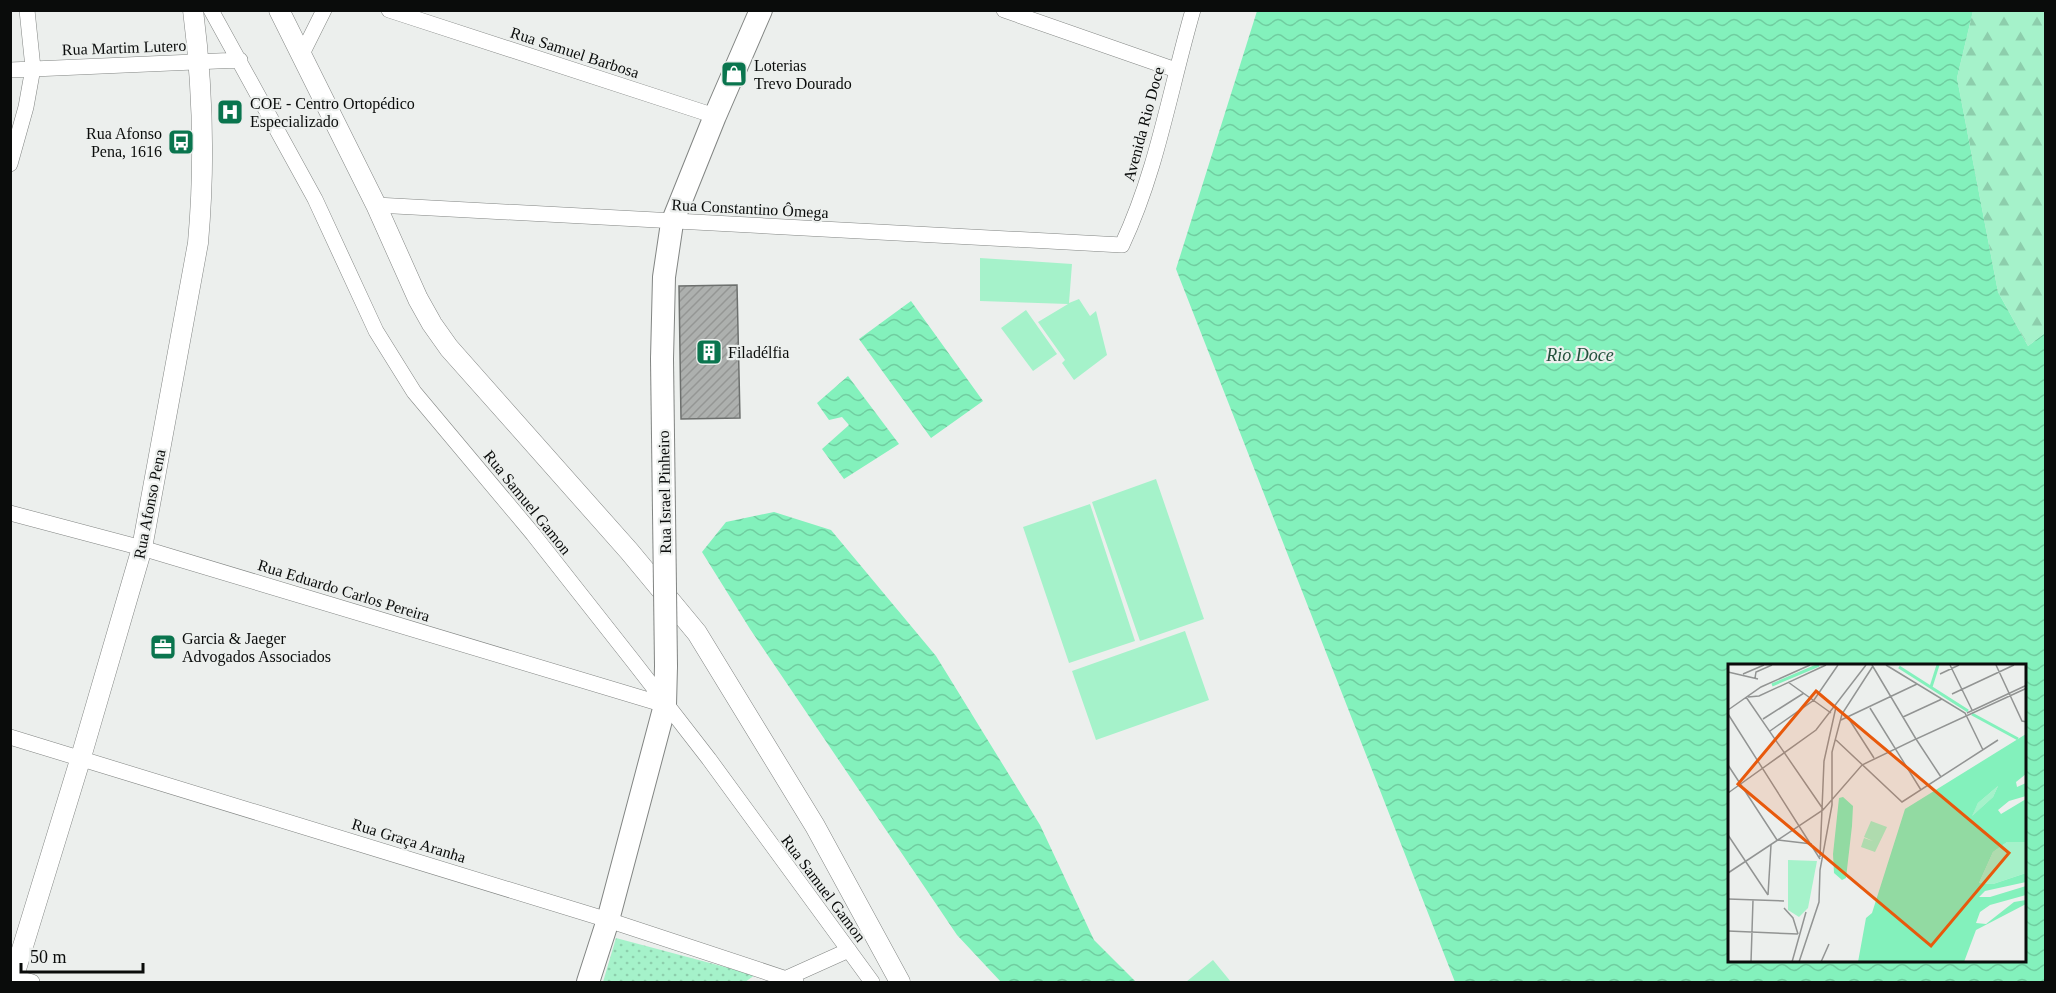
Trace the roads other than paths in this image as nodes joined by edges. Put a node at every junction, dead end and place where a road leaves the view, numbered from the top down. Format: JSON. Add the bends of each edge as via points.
{"nodes":[{"id":1,"x":27,"y":10,"type":"edge"},
{"id":2,"x":193,"y":10,"type":"edge"},
{"id":3,"x":211,"y":10,"type":"edge"},
{"id":4,"x":279,"y":10,"type":"edge"},
{"id":5,"x":324,"y":10,"type":"edge"},
{"id":6,"x":389,"y":10,"type":"edge"},
{"id":7,"x":761,"y":10,"type":"edge"},
{"id":8,"x":1004,"y":10,"type":"edge"},
{"id":9,"x":1193,"y":10,"type":"edge"},
{"id":10,"x":302,"y":56,"type":"junction"},
{"id":11,"x":240,"y":60,"type":"junction"},
{"id":12,"x":200,"y":62,"type":"junction"},
{"id":13,"x":33,"y":68,"type":"junction"},
{"id":14,"x":10,"y":70,"type":"edge"},
{"id":15,"x":1176,"y":70,"type":"junction"},
{"id":16,"x":715,"y":116,"type":"junction"},
{"id":17,"x":10,"y":164,"type":"edge"},
{"id":18,"x":376,"y":205,"type":"junction"},
{"id":19,"x":672,"y":223,"type":"junction"},
{"id":20,"x":1122,"y":245,"type":"joint"},
{"id":21,"x":10,"y":513,"type":"edge"},
{"id":22,"x":142,"y":548,"type":"junction"},
{"id":23,"x":665,"y":705,"type":"junction"},
{"id":24,"x":10,"y":737,"type":"edge"},
{"id":25,"x":81,"y":757,"type":"junction"},
{"id":26,"x":608,"y":920,"type":"junction"},
{"id":27,"x":849,"y":950,"type":"junction"},
{"id":28,"x":17,"y":979,"type":"edge"},
{"id":29,"x":787,"y":981,"type":"edge"},
{"id":30,"x":588,"y":982,"type":"edge"},
{"id":31,"x":872,"y":982,"type":"edge"},
{"id":32,"x":900,"y":982,"type":"edge"}],
"edges":[{"from":1,"to":13,"type":"street"},
{"from":2,"to":12,"type":"street","name":"Rua Afonso Pena"},
{"from":3,"to":11,"type":"street","name":"Rua Samuel Gamon"},
{"from":4,"to":10,"type":"street"},
{"from":5,"to":10,"type":"street"},
{"from":6,"to":16,"type":"street","name":"Rua Samuel Barbosa"},
{"from":7,"to":16,"type":"main road","name":"Rua Israel Pinheiro"},
{"from":8,"to":15,"type":"street"},
{"from":9,"to":15,"type":"street","name":"Avenida Rio Doce"},
{"from":10,"to":18,"type":"street"},
{"from":11,"to":12,"type":"street","name":"Rua Martim Lutero"},
{"from":11,"to":23,"type":"street","name":"Rua Samuel Gamon","via":[[315,199],[376,331],[414,392],[534,534]]},
{"from":12,"to":13,"type":"street","name":"Rua Martim Lutero"},
{"from":12,"to":22,"type":"street","name":"Rua Afonso Pena","via":[[203,145],[198,243]]},
{"from":13,"to":14,"type":"street","name":"Rua Martim Lutero"},
{"from":13,"to":17,"type":"street"},
{"from":15,"to":20,"type":"street","name":"Avenida Rio Doce","via":[[1148,181]]},
{"from":16,"to":19,"type":"main road","name":"Rua Israel Pinheiro"},
{"from":18,"to":19,"type":"street","name":"Rua Constantino Ômega"},
{"from":18,"to":32,"type":"street","via":[[418,299],[449,348],[697,633],[815,826]]},
{"from":19,"to":20,"type":"street","name":"Rua Constantino Ômega"},
{"from":19,"to":23,"type":"main road","name":"Rua Israel Pinheiro","bridge":true,"via":[[664,276],[662,358]]},
{"from":21,"to":22,"type":"street","name":"Rua Eduardo Carlos Pereira"},
{"from":22,"to":23,"type":"street","name":"Rua Eduardo Carlos Pereira"},
{"from":22,"to":25,"type":"street","name":"Rua Afonso Pena"},
{"from":23,"to":26,"type":"main road","name":"Rua Israel Pinheiro"},
{"from":23,"to":27,"type":"street","name":"Rua Samuel Gamon"},
{"from":24,"to":25,"type":"street","name":"Rua Graça Aranha"},
{"from":25,"to":26,"type":"street","name":"Rua Graça Aranha"},
{"from":25,"to":28,"type":"street","name":"Rua Afonso Pena"},
{"from":26,"to":29,"type":"street","name":"Rua Graça Aranha"},
{"from":26,"to":30,"type":"main road","name":"Rua Israel Pinheiro"},
{"from":27,"to":29,"type":"street"},
{"from":27,"to":31,"type":"street","name":"Rua Samuel Gamon"}]}
